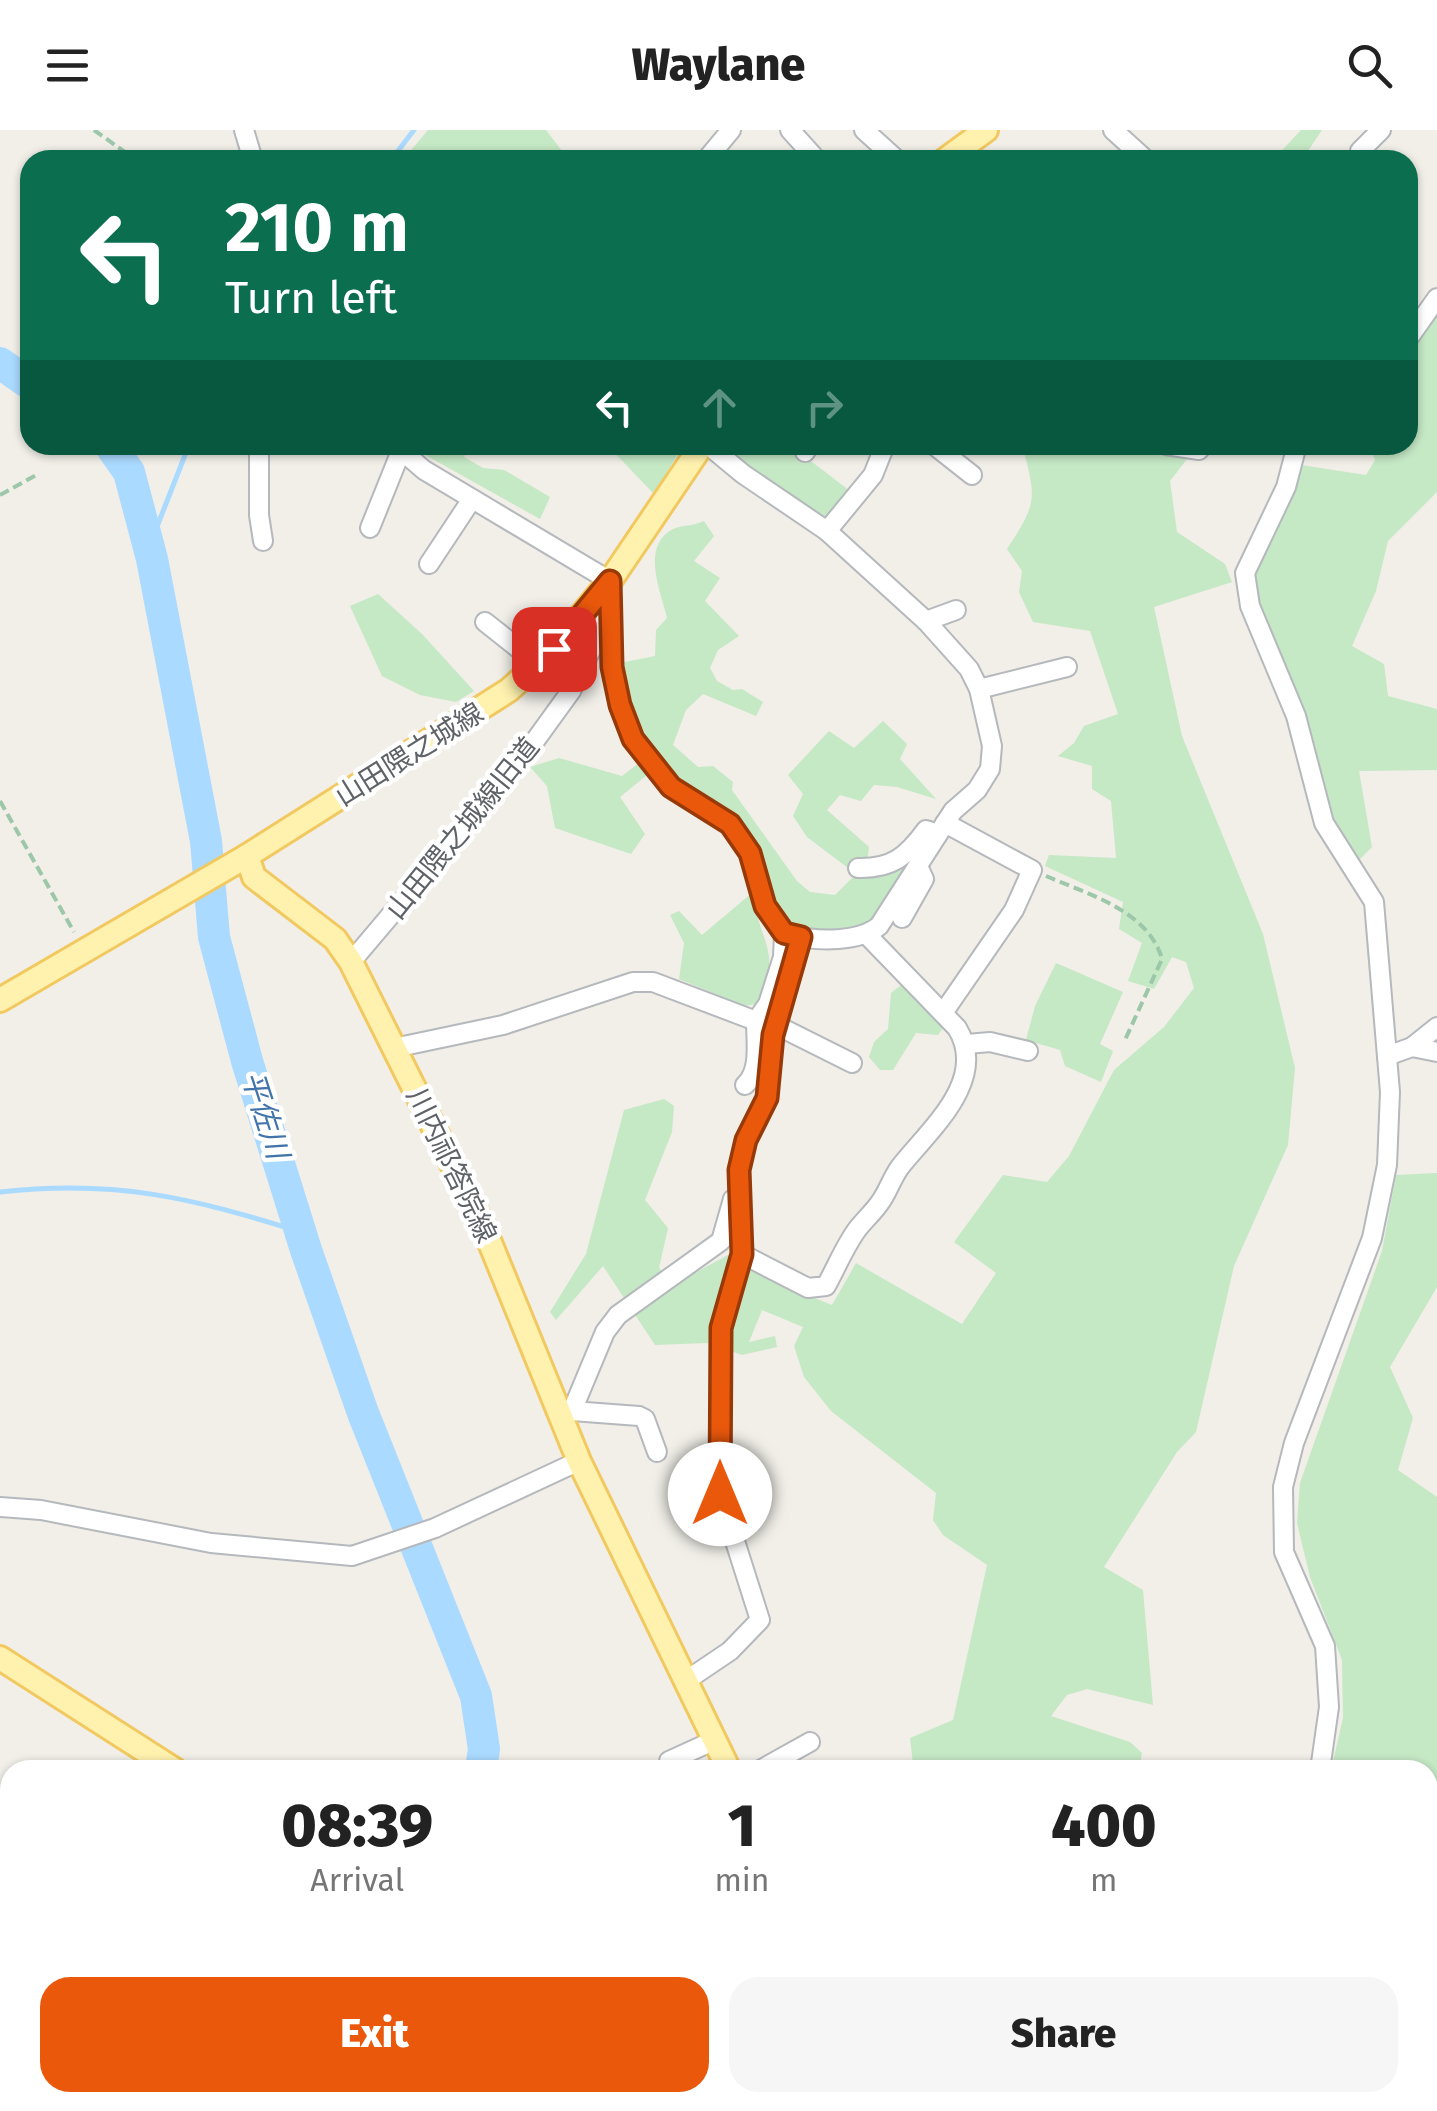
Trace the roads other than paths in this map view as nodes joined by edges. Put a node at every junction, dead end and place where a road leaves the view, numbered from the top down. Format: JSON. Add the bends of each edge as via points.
{"nodes":[{"id":1,"x":731,"y":130,"type":"edge"},
{"id":2,"x":790,"y":130,"type":"edge"},
{"id":3,"x":864,"y":130,"type":"edge"},
{"id":4,"x":986,"y":130,"type":"edge"},
{"id":5,"x":1113,"y":130,"type":"edge"},
{"id":6,"x":1381,"y":130,"type":"edge"},
{"id":7,"x":714,"y":150,"type":"edge"},
{"id":8,"x":808,"y":150,"type":"edge"},
{"id":9,"x":885,"y":150,"type":"edge"},
{"id":10,"x":959,"y":150,"type":"edge"},
{"id":11,"x":1135,"y":150,"type":"edge"},
{"id":12,"x":1362,"y":150,"type":"edge"},
{"id":13,"x":1437,"y":298,"type":"edge"},
{"id":14,"x":1418,"y":325,"type":"edge"},
{"id":15,"x":259,"y":455,"type":"edge"},
{"id":16,"x":396,"y":455,"type":"edge"},
{"id":17,"x":406,"y":455,"type":"edge"},
{"id":18,"x":698,"y":455,"type":"edge"},
{"id":19,"x":718,"y":455,"type":"edge"},
{"id":20,"x":881,"y":455,"type":"edge"},
{"id":21,"x":947,"y":455,"type":"edge"},
{"id":22,"x":1295,"y":455,"type":"edge"},
{"id":23,"x":972,"y":475,"type":"dead end"},
{"id":24,"x":472,"y":499,"type":"junction"},
{"id":25,"x":370,"y":528,"type":"dead end"},
{"id":26,"x":827,"y":531,"type":"junction"},
{"id":27,"x":263,"y":541,"type":"dead end"},
{"id":28,"x":429,"y":564,"type":"dead end"},
{"id":29,"x":610,"y":581,"type":"junction"},
{"id":30,"x":956,"y":610,"type":"dead end"},
{"id":31,"x":608,"y":616,"type":"junction"},
{"id":32,"x":486,"y":622,"type":"dead end"},
{"id":33,"x":926,"y":622,"type":"junction"},
{"id":34,"x":538,"y":664,"type":"junction"},
{"id":35,"x":1067,"y":667,"type":"dead end"},
{"id":36,"x":979,"y":689,"type":"junction"},
{"id":37,"x":942,"y":829,"type":"junction"},
{"id":38,"x":237,"y":862,"type":"junction"},
{"id":39,"x":918,"y":866,"type":"junction"},
{"id":40,"x":858,"y":868,"type":"dead end"},
{"id":41,"x":902,"y":918,"type":"dead end"},
{"id":42,"x":792,"y":935,"type":"junction"},
{"id":43,"x":867,"y":935,"type":"junction"},
{"id":44,"x":351,"y":962,"type":"junction"},
{"id":45,"x":0,"y":1000,"type":"edge"},
{"id":46,"x":942,"y":1013,"type":"junction"},
{"id":47,"x":756,"y":1022,"type":"junction"},
{"id":48,"x":776,"y":1025,"type":"junction"},
{"id":49,"x":1437,"y":1027,"type":"edge"},
{"id":50,"x":967,"y":1044,"type":"junction"},
{"id":51,"x":1412,"y":1047,"type":"junction"},
{"id":52,"x":394,"y":1048,"type":"junction"},
{"id":53,"x":1028,"y":1051,"type":"dead end"},
{"id":54,"x":1437,"y":1052,"type":"edge"},
{"id":55,"x":1387,"y":1056,"type":"junction"},
{"id":56,"x":852,"y":1063,"type":"dead end"},
{"id":57,"x":745,"y":1085,"type":"dead end"},
{"id":58,"x":739,"y":1170,"type":"junction"},
{"id":59,"x":742,"y":1254,"type":"junction"},
{"id":60,"x":567,"y":1415,"type":"junction"},
{"id":61,"x":658,"y":1452,"type":"dead end"},
{"id":62,"x":580,"y":1461,"type":"junction"},
{"id":63,"x":0,"y":1508,"type":"edge"},
{"id":64,"x":0,"y":1658,"type":"edge"},
{"id":65,"x":688,"y":1680,"type":"junction"},
{"id":66,"x":715,"y":1740,"type":"junction"},
{"id":67,"x":810,"y":1742,"type":"dead end"},
{"id":68,"x":159,"y":1760,"type":"edge"},
{"id":69,"x":670,"y":1760,"type":"edge"},
{"id":70,"x":724,"y":1760,"type":"edge"},
{"id":71,"x":778,"y":1760,"type":"edge"},
{"id":72,"x":1322,"y":1760,"type":"edge"}],
"edges":[{"from":1,"to":7,"type":"street"},
{"from":2,"to":8,"type":"street"},
{"from":3,"to":9,"type":"street"},
{"from":4,"to":10,"type":"main road"},
{"from":5,"to":11,"type":"street"},
{"from":6,"to":12,"type":"street"},
{"from":13,"to":14,"type":"street"},
{"from":15,"to":27,"type":"street"},
{"from":16,"to":25,"type":"street"},
{"from":17,"to":24,"type":"street"},
{"from":18,"to":29,"type":"main road","name":"山田隈之城線"},
{"from":19,"to":26,"type":"street"},
{"from":20,"to":26,"type":"street","via":[[873,475]]},
{"from":21,"to":23,"type":"street"},
{"from":22,"to":55,"type":"street","via":[[1245,573],[1247,590],[1296,716],[1324,824],[1374,902]]},
{"from":24,"to":28,"type":"street"},
{"from":24,"to":29,"type":"street"},
{"from":26,"to":33,"type":"street"},
{"from":29,"to":31,"type":"street","name":"山田隈之城線旧道"},
{"from":29,"to":34,"type":"main road","name":"山田隈之城線"},
{"from":30,"to":33,"type":"street"},
{"from":31,"to":42,"type":"street","via":[[612,667],[633,739],[671,787],[730,824],[750,853],[765,906]]},
{"from":31,"to":44,"type":"street","name":"山田隈之城線旧道","via":[[572,691],[516,767]]},
{"from":32,"to":34,"type":"street"},
{"from":33,"to":36,"type":"street"},
{"from":34,"to":38,"type":"main road","name":"山田隈之城線","via":[[510,690]]},
{"from":35,"to":36,"type":"street"},
{"from":36,"to":37,"type":"street","via":[[992,746],[990,769]]},
{"from":37,"to":39,"type":"street"},
{"from":37,"to":40,"type":"street","via":[[926,830],[895,863]]},
{"from":37,"to":46,"type":"street","via":[[1032,870],[1014,910]]},
{"from":38,"to":44,"type":"main road","name":"川内祁答院線","via":[[335,939]]},
{"from":38,"to":45,"type":"main road"},
{"from":39,"to":41,"type":"street","via":[[924,880]]},
{"from":39,"to":43,"type":"street"},
{"from":42,"to":43,"type":"street"},
{"from":42,"to":47,"type":"street"},
{"from":42,"to":48,"type":"street"},
{"from":43,"to":46,"type":"street"},
{"from":44,"to":52,"type":"main road","name":"川内祁答院線"},
{"from":46,"to":50,"type":"street"},
{"from":47,"to":52,"type":"street","via":[[653,982],[634,982],[503,1025]]},
{"from":47,"to":57,"type":"street","via":[[755,1068]]},
{"from":48,"to":56,"type":"street"},
{"from":48,"to":58,"type":"street","via":[[767,1098]]},
{"from":49,"to":51,"type":"street"},
{"from":50,"to":53,"type":"street"},
{"from":50,"to":59,"type":"street","via":[[967,1068],[956,1094],[855,1232],[826,1286],[808,1288]]},
{"from":51,"to":54,"type":"street"},
{"from":51,"to":55,"type":"street"},
{"from":52,"to":60,"type":"main road","name":"川内祁答院線"},
{"from":55,"to":72,"type":"street","via":[[1387,1166],[1372,1238],[1283,1486],[1284,1552],[1325,1646],[1330,1707]]},
{"from":58,"to":59,"type":"street"},
{"from":58,"to":60,"type":"street","via":[[720,1241],[618,1315]]},
{"from":59,"to":65,"type":"street","via":[[721,1328],[720,1494],[760,1620]]},
{"from":60,"to":61,"type":"street","via":[[645,1419]]},
{"from":60,"to":62,"type":"main road","name":"川内祁答院線"},
{"from":62,"to":63,"type":"street","via":[[435,1528],[352,1556],[211,1543]]},
{"from":62,"to":65,"type":"main road","name":"川内祁答院線"},
{"from":64,"to":68,"type":"main road"},
{"from":65,"to":66,"type":"main road","name":"川内祁答院線"},
{"from":66,"to":69,"type":"street"},
{"from":66,"to":70,"type":"main road","name":"川内祁答院線"},
{"from":67,"to":71,"type":"street"}]}
